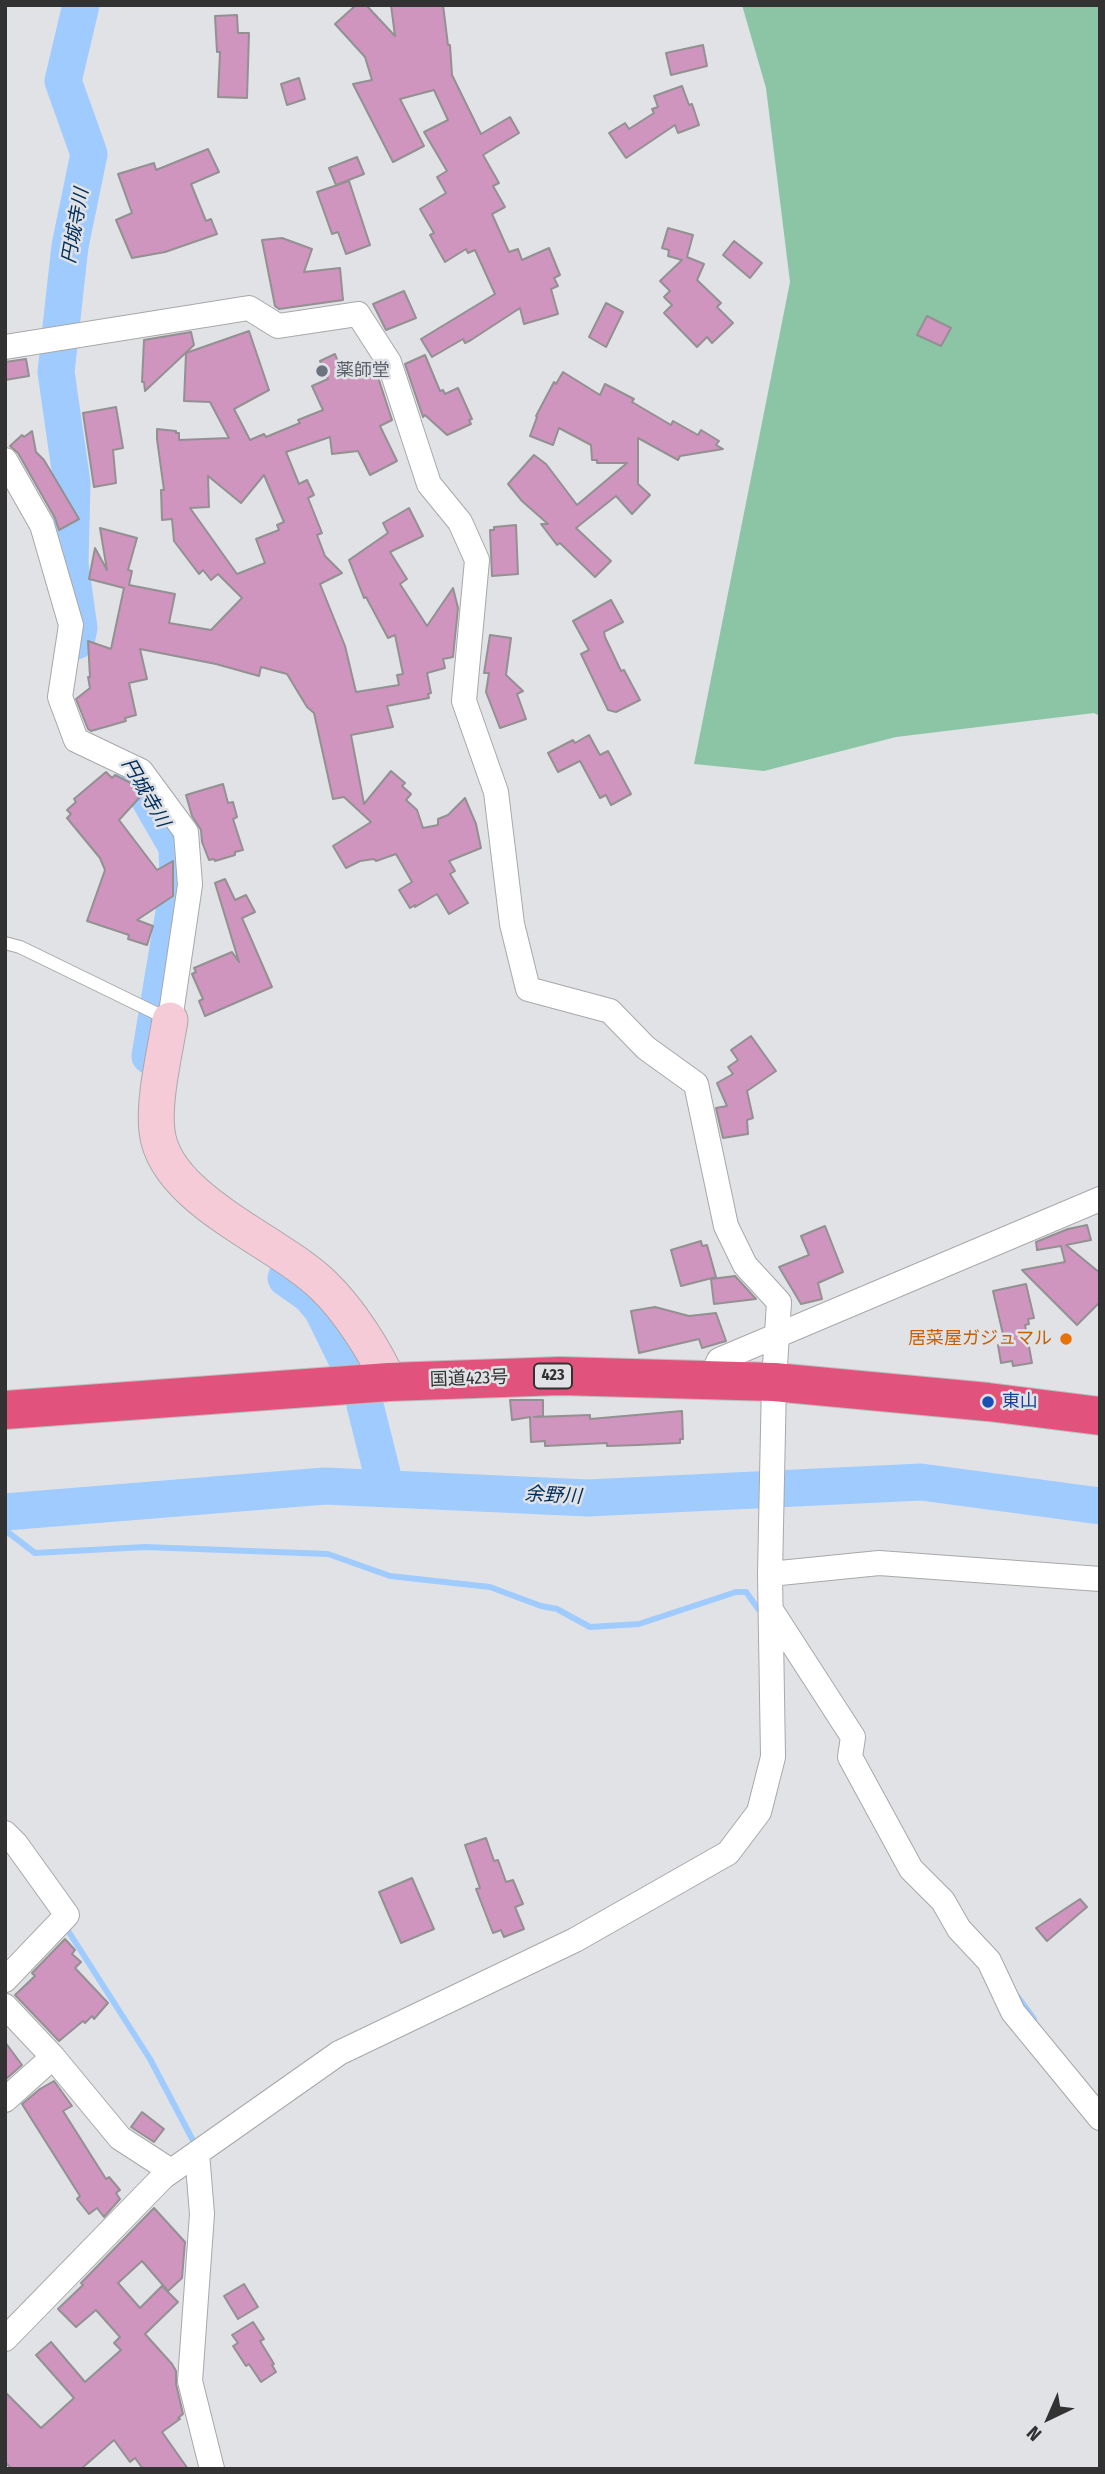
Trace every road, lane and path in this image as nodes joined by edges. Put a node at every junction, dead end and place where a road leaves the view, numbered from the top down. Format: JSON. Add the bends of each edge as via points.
{"nodes":[{"id":1,"x":5,"y":347,"type":"edge"},
{"id":2,"x":5,"y":460,"type":"edge"},
{"id":3,"x":5,"y":943,"type":"edge"},
{"id":4,"x":170,"y":1020,"type":"junction"},
{"id":5,"x":1100,"y":1199,"type":"edge"},
{"id":6,"x":776,"y":1335,"type":"junction"},
{"id":7,"x":709,"y":1381,"type":"junction"},
{"id":8,"x":389,"y":1382,"type":"junction"},
{"id":9,"x":774,"y":1382,"type":"junction"},
{"id":10,"x":5,"y":1410,"type":"edge"},
{"id":11,"x":1100,"y":1416,"type":"edge"},
{"id":12,"x":770,"y":1568,"type":"junction"},
{"id":13,"x":1100,"y":1579,"type":"edge"},
{"id":14,"x":771,"y":1609,"type":"junction"},
{"id":15,"x":5,"y":1833,"type":"edge"},
{"id":16,"x":5,"y":1980,"type":"edge"},
{"id":17,"x":5,"y":2006,"type":"edge"},
{"id":18,"x":53,"y":2057,"type":"junction"},
{"id":19,"x":5,"y":2100,"type":"edge"},
{"id":20,"x":1100,"y":2119,"type":"edge"},
{"id":21,"x":197,"y":2153,"type":"junction"},
{"id":22,"x":171,"y":2171,"type":"junction"},
{"id":23,"x":5,"y":2339,"type":"edge"},
{"id":24,"x":212,"y":2469,"type":"edge"}],
"edges":[{"from":1,"to":6,"type":"street","via":[[249,308],[278,326],[358,314],[388,362],[429,484],[460,522],[477,560],[464,701],[496,792],[512,924],[528,989],[610,1010],[646,1048],[696,1084],[726,1226],[745,1265],[779,1303]]},
{"from":2,"to":4,"type":"street","via":[[42,525],[71,625],[60,697],[76,740],[141,771],[186,832],[190,885]]},
{"from":3,"to":4,"type":"lane"},
{"from":4,"to":8,"type":"street","via":[[157,1106],[157,1131],[169,1166],[195,1194],[324,1285],[376,1356]]},
{"from":5,"to":6,"type":"street"},
{"from":6,"to":7,"type":"street","via":[[719,1360]]},
{"from":6,"to":9,"type":"street"},
{"from":7,"to":8,"type":"highway","name":"国道423号","number":"423","via":[[560,1376]]},
{"from":7,"to":9,"type":"highway","name":"国道423号","number":"423"},
{"from":8,"to":10,"type":"highway","name":"国道423号","number":"423"},
{"from":9,"to":11,"type":"highway","name":"国道423号","number":"423"},
{"from":9,"to":12,"type":"street"},
{"from":12,"to":13,"type":"street","via":[[879,1563]]},
{"from":12,"to":14,"type":"street"},
{"from":14,"to":20,"type":"street","via":[[853,1737],[850,1757],[911,1869],[943,1901],[959,1929],[989,1961],[1013,2012]]},
{"from":14,"to":21,"type":"street","via":[[773,1757],[759,1812],[728,1853],[575,1940],[339,2053]]},
{"from":15,"to":16,"type":"street","via":[[68,1915]]},
{"from":17,"to":18,"type":"street"},
{"from":18,"to":19,"type":"street"},
{"from":18,"to":22,"type":"street","via":[[120,2138]]},
{"from":21,"to":22,"type":"street"},
{"from":21,"to":24,"type":"street","via":[[202,2214],[190,2381]]},
{"from":22,"to":23,"type":"street"}]}
